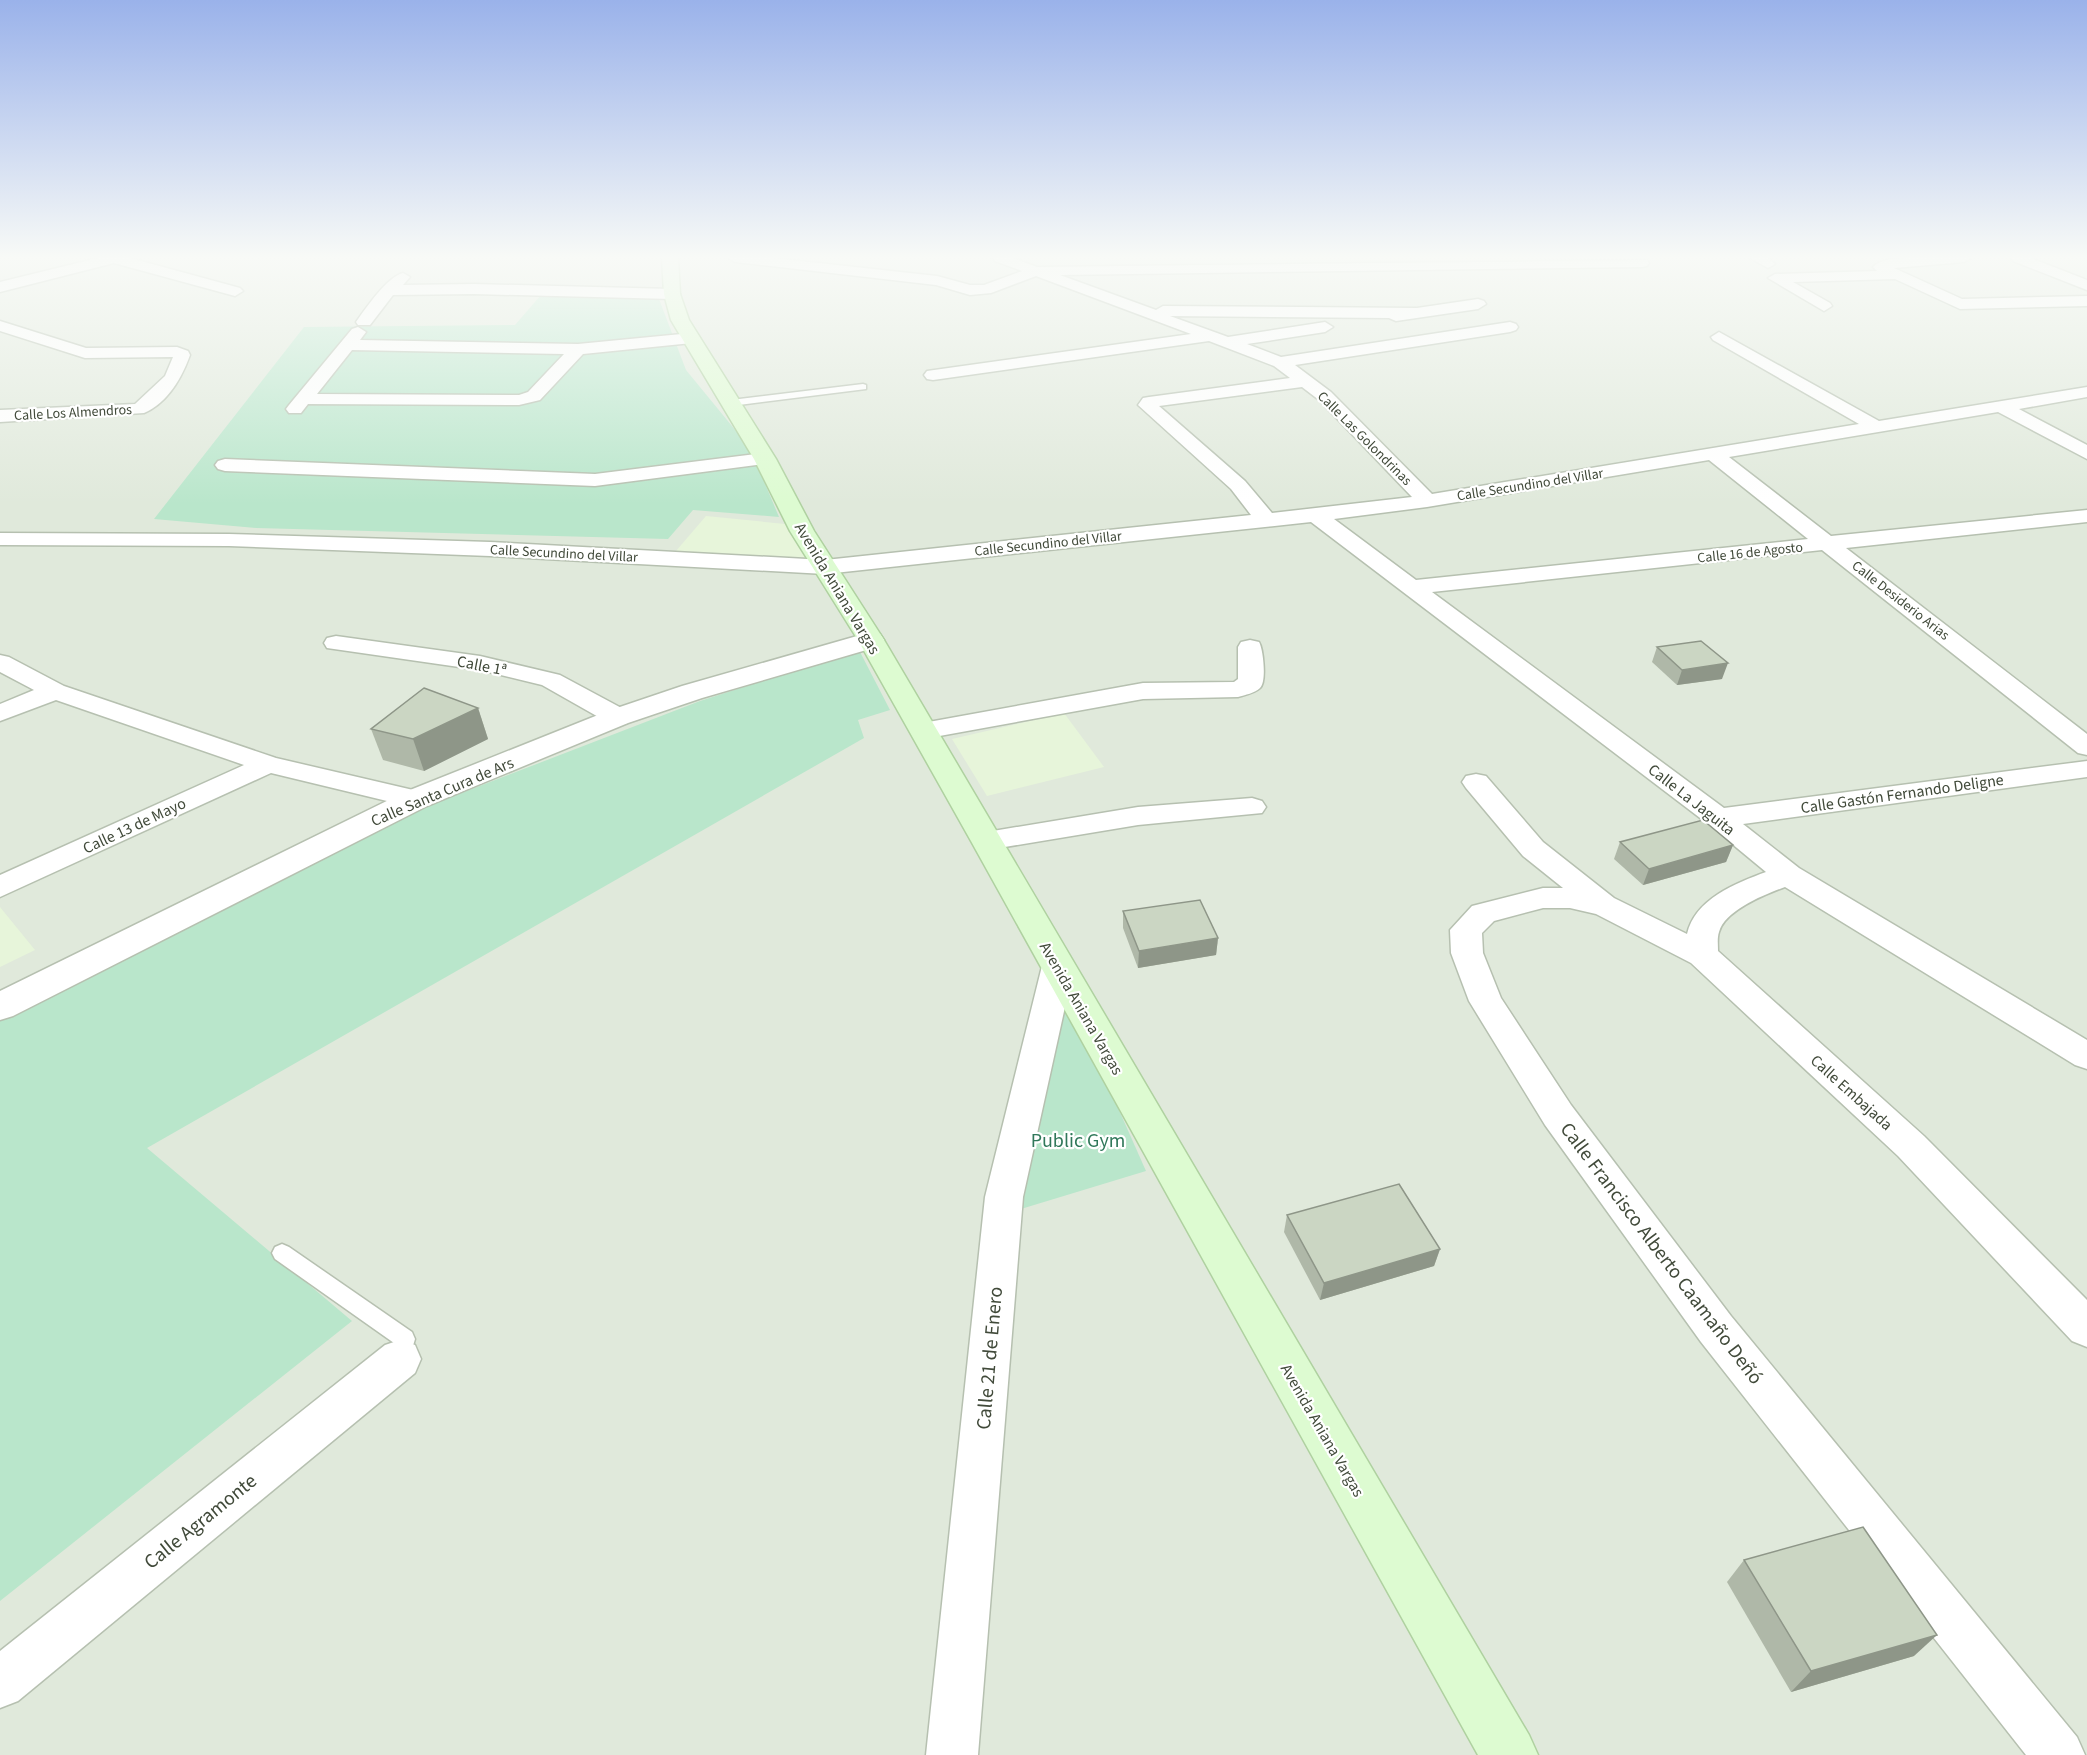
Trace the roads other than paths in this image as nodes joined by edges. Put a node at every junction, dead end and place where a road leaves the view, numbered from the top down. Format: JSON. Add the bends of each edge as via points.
{"nodes":[{"id":1,"x":44,"y":340,"type":"edge"},
{"id":2,"x":350,"y":340,"type":"edge"},
{"id":3,"x":452,"y":340,"type":"edge"},
{"id":4,"x":672,"y":340,"type":"edge"},
{"id":5,"x":693,"y":340,"type":"edge"},
{"id":6,"x":1210,"y":340,"type":"edge"},
{"id":7,"x":1219,"y":340,"type":"edge"},
{"id":8,"x":1425,"y":340,"type":"edge"},
{"id":9,"x":1724,"y":340,"type":"edge"},
{"id":10,"x":578,"y":349,"type":"junction"},
{"id":11,"x":1280,"y":362,"type":"junction"},
{"id":12,"x":933,"y":375,"type":"dead end"},
{"id":13,"x":1307,"y":381,"type":"junction"},
{"id":14,"x":863,"y":387,"type":"dead end"},
{"id":15,"x":2087,"y":392,"type":"edge"},
{"id":16,"x":303,"y":399,"type":"junction"},
{"id":17,"x":731,"y":403,"type":"junction"},
{"id":18,"x":2000,"y":406,"type":"junction"},
{"id":19,"x":290,"y":414,"type":"dead end"},
{"id":20,"x":0,"y":416,"type":"edge"},
{"id":21,"x":1877,"y":426,"type":"junction"},
{"id":22,"x":2087,"y":453,"type":"edge"},
{"id":23,"x":1714,"y":455,"type":"junction"},
{"id":24,"x":765,"y":459,"type":"junction"},
{"id":25,"x":225,"y":465,"type":"dead end"},
{"id":26,"x":1427,"y":501,"type":"junction"},
{"id":27,"x":1316,"y":515,"type":"junction"},
{"id":28,"x":2087,"y":516,"type":"edge"},
{"id":29,"x":1266,"y":520,"type":"junction"},
{"id":30,"x":0,"y":539,"type":"edge"},
{"id":31,"x":1830,"y":544,"type":"junction"},
{"id":32,"x":825,"y":567,"type":"junction"},
{"id":33,"x":1413,"y":587,"type":"junction"},
{"id":34,"x":871,"y":640,"type":"junction"},
{"id":35,"x":336,"y":643,"type":"dead end"},
{"id":36,"x":1250,"y":647,"type":"dead end"},
{"id":37,"x":0,"y":662,"type":"edge"},
{"id":38,"x":56,"y":691,"type":"junction"},
{"id":39,"x":0,"y":713,"type":"edge"},
{"id":40,"x":618,"y":717,"type":"junction"},
{"id":41,"x":923,"y":731,"type":"junction"},
{"id":42,"x":2087,"y":747,"type":"edge"},
{"id":43,"x":268,"y":764,"type":"junction"},
{"id":44,"x":2087,"y":769,"type":"edge"},
{"id":45,"x":1476,"y":782,"type":"dead end"},
{"id":46,"x":416,"y":799,"type":"junction"},
{"id":47,"x":1252,"y":807,"type":"dead end"},
{"id":48,"x":1718,"y":818,"type":"junction"},
{"id":49,"x":987,"y":841,"type":"junction"},
{"id":50,"x":1788,"y":875,"type":"junction"},
{"id":51,"x":0,"y":886,"type":"edge"},
{"id":52,"x":1605,"y":906,"type":"junction"},
{"id":53,"x":1702,"y":955,"type":"junction"},
{"id":54,"x":1058,"y":966,"type":"junction"},
{"id":55,"x":0,"y":1007,"type":"edge"},
{"id":56,"x":2087,"y":1056,"type":"edge"},
{"id":57,"x":282,"y":1253,"type":"dead end"},
{"id":58,"x":2087,"y":1328,"type":"edge"},
{"id":59,"x":400,"y":1359,"type":"joint"},
{"id":60,"x":0,"y":1683,"type":"edge"},
{"id":61,"x":952,"y":1755,"type":"edge"},
{"id":62,"x":1509,"y":1755,"type":"edge"},
{"id":63,"x":2059,"y":1755,"type":"edge"}],
"edges":[{"from":1,"to":20,"type":"street","name":"Calle Los Almendros","via":[[85,353],[182,355],[173,378],[138,409]]},
{"from":2,"to":16,"type":"street"},
{"from":3,"to":10,"type":"street"},
{"from":4,"to":10,"type":"street"},
{"from":5,"to":17,"type":"main road","name":"Avenida Aniana Vargas"},
{"from":6,"to":12,"type":"street"},
{"from":7,"to":11,"type":"street","name":"Calle Las Golondrinas"},
{"from":8,"to":11,"type":"street"},
{"from":9,"to":21,"type":"street"},
{"from":10,"to":16,"type":"street","via":[[534,396],[519,400]]},
{"from":11,"to":13,"type":"street","name":"Calle Las Golondrinas"},
{"from":13,"to":26,"type":"street","name":"Calle Las Golondrinas"},
{"from":13,"to":29,"type":"street","via":[[1147,405],[1238,485]]},
{"from":14,"to":17,"type":"lane"},
{"from":15,"to":18,"type":"street","name":"Calle Secundino del Villar"},
{"from":16,"to":19,"type":"street"},
{"from":17,"to":24,"type":"main road","name":"Avenida Aniana Vargas"},
{"from":18,"to":21,"type":"street","name":"Calle Secundino del Villar"},
{"from":18,"to":22,"type":"street"},
{"from":21,"to":23,"type":"street","name":"Calle Secundino del Villar"},
{"from":23,"to":26,"type":"street","name":"Calle Secundino del Villar"},
{"from":23,"to":31,"type":"street","name":"Calle Desiderio Arias"},
{"from":24,"to":25,"type":"street","via":[[595,480]]},
{"from":24,"to":32,"type":"main road","name":"Avenida Aniana Vargas"},
{"from":26,"to":27,"type":"street","name":"Calle Secundino del Villar"},
{"from":27,"to":29,"type":"street","name":"Calle Secundino del Villar"},
{"from":27,"to":33,"type":"street","name":"Calle La Jaguita"},
{"from":28,"to":31,"type":"street","name":"Calle 16 de Agosto"},
{"from":29,"to":32,"type":"street","name":"Calle Secundino del Villar"},
{"from":30,"to":32,"type":"street","name":"Calle Secundino del Villar","via":[[241,540]]},
{"from":31,"to":33,"type":"street","name":"Calle 16 de Agosto"},
{"from":31,"to":42,"type":"street","name":"Calle Desiderio Arias"},
{"from":32,"to":34,"type":"main road","name":"Avenida Aniana Vargas"},
{"from":33,"to":48,"type":"street","name":"Calle La Jaguita"},
{"from":34,"to":40,"type":"street","name":"Calle Santa Cura de Ars"},
{"from":34,"to":41,"type":"main road","name":"Avenida Aniana Vargas"},
{"from":35,"to":40,"type":"street","name":"Calle 1ª","via":[[480,663],[551,680]]},
{"from":36,"to":41,"type":"street","via":[[1251,683],[1238,690],[1143,691]]},
{"from":37,"to":38,"type":"street"},
{"from":38,"to":39,"type":"street"},
{"from":38,"to":43,"type":"street"},
{"from":40,"to":46,"type":"street","name":"Calle Santa Cura de Ars"},
{"from":41,"to":49,"type":"main road","name":"Avenida Aniana Vargas"},
{"from":43,"to":46,"type":"street"},
{"from":43,"to":51,"type":"street","name":"Calle 13 de Mayo"},
{"from":44,"to":48,"type":"street","name":"Calle Gastón Fernando Deligne"},
{"from":45,"to":52,"type":"street","via":[[1533,849]]},
{"from":46,"to":55,"type":"street","name":"Calle Santa Cura de Ars"},
{"from":47,"to":49,"type":"street","via":[[1138,816]]},
{"from":48,"to":50,"type":"street","name":"Calle La Jaguita"},
{"from":49,"to":54,"type":"main road","name":"Avenida Aniana Vargas"},
{"from":50,"to":53,"type":"street","via":[[1748,889],[1725,904],[1704,928]]},
{"from":50,"to":56,"type":"street","name":"Calle La Jaguita"},
{"from":52,"to":53,"type":"street","name":"Calle Francisco Alberto Caamaño Deñó"},
{"from":52,"to":63,"type":"street","name":"Calle Francisco Alberto Caamaño Deñó","via":[[1570,898],[1543,898],[1483,913],[1466,930],[1467,953],[1486,1001],[1557,1115],[1716,1329]]},
{"from":53,"to":58,"type":"street","name":"Calle Embajada","via":[[1911,1146]]},
{"from":54,"to":61,"type":"street","name":"Calle 21 de Enero","via":[[1004,1197]]},
{"from":54,"to":62,"type":"main road","name":"Avenida Aniana Vargas"},
{"from":57,"to":59,"type":"lane","via":[[405,1339]]},
{"from":59,"to":60,"type":"street","name":"Calle Agramonte"}]}
